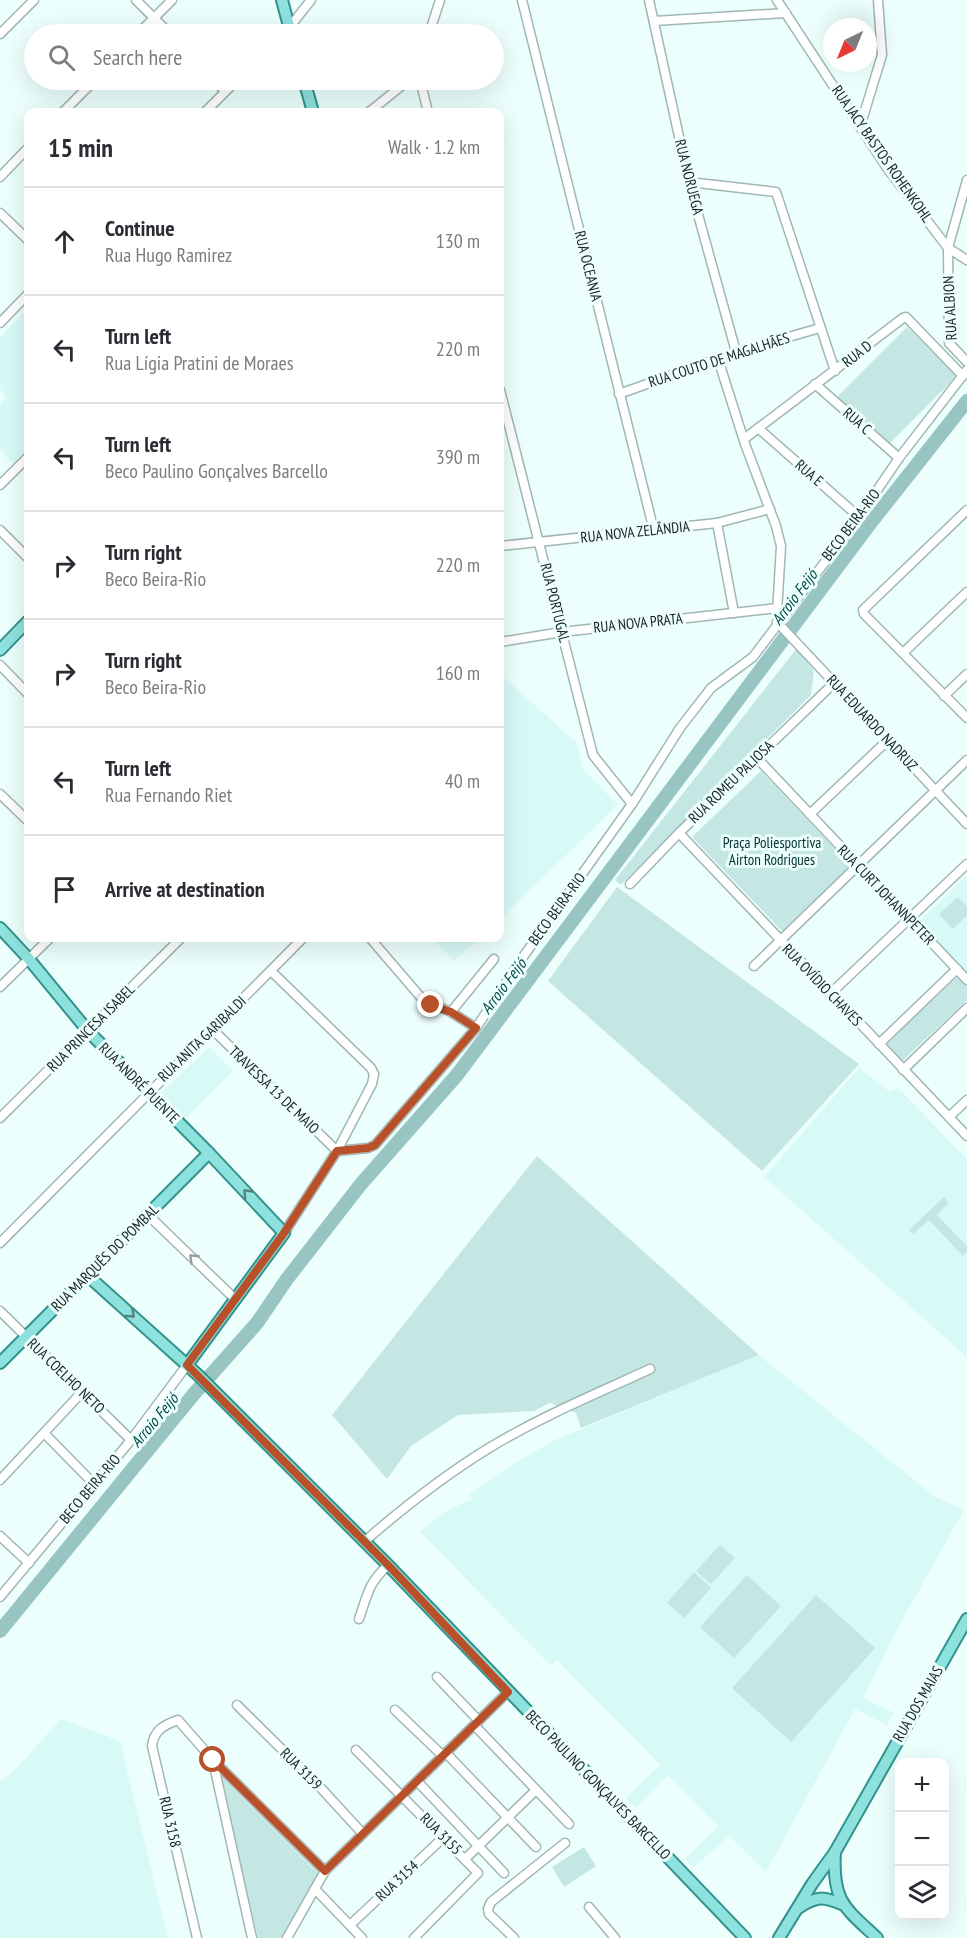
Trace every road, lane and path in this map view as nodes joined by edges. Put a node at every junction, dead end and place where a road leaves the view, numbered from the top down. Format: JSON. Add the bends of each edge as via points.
{"nodes":[{"id":1,"x":34,"y":0,"type":"edge"},
{"id":2,"x":136,"y":0,"type":"edge"},
{"id":3,"x":172,"y":0,"type":"edge"},
{"id":4,"x":282,"y":0,"type":"edge"},
{"id":5,"x":311,"y":0,"type":"edge"},
{"id":6,"x":440,"y":0,"type":"edge"},
{"id":7,"x":522,"y":0,"type":"edge"},
{"id":8,"x":649,"y":0,"type":"edge"},
{"id":9,"x":777,"y":0,"type":"edge"},
{"id":10,"x":878,"y":0,"type":"edge"},
{"id":11,"x":786,"y":13,"type":"junction"},
{"id":12,"x":154,"y":18,"type":"junction"},
{"id":13,"x":654,"y":21,"type":"junction"},
{"id":14,"x":148,"y":24,"type":"edge"},
{"id":15,"x":160,"y":24,"type":"edge"},
{"id":16,"x":286,"y":24,"type":"edge"},
{"id":17,"x":294,"y":24,"type":"edge"},
{"id":18,"x":432,"y":24,"type":"edge"},
{"id":19,"x":0,"y":34,"type":"edge"},
{"id":20,"x":85,"y":90,"type":"edge"},
{"id":21,"x":307,"y":90,"type":"edge"},
{"id":22,"x":396,"y":90,"type":"edge"},
{"id":23,"x":422,"y":90,"type":"edge"},
{"id":24,"x":225,"y":91,"type":"edge"},
{"id":25,"x":67,"y":108,"type":"edge"},
{"id":26,"x":209,"y":108,"type":"edge"},
{"id":27,"x":312,"y":108,"type":"edge"},
{"id":28,"x":374,"y":108,"type":"edge"},
{"id":29,"x":427,"y":108,"type":"edge"},
{"id":30,"x":860,"y":127,"type":"junction"},
{"id":31,"x":24,"y":152,"type":"edge"},
{"id":32,"x":0,"y":177,"type":"edge"},
{"id":33,"x":967,"y":180,"type":"edge"},
{"id":34,"x":689,"y":182,"type":"junction"},
{"id":35,"x":0,"y":213,"type":"edge"},
{"id":36,"x":24,"y":236,"type":"edge"},
{"id":37,"x":948,"y":248,"type":"junction"},
{"id":38,"x":967,"y":260,"type":"edge"},
{"id":39,"x":24,"y":298,"type":"edge"},
{"id":40,"x":0,"y":323,"type":"edge"},
{"id":41,"x":820,"y":327,"type":"junction"},
{"id":42,"x":736,"y":352,"type":"junction"},
{"id":43,"x":718,"y":359,"type":"junction"},
{"id":44,"x":967,"y":362,"type":"edge"},
{"id":45,"x":835,"y":371,"type":"junction"},
{"id":46,"x":965,"y":373,"type":"edge"},
{"id":47,"x":815,"y":384,"type":"junction"},
{"id":48,"x":619,"y":394,"type":"junction"},
{"id":49,"x":504,"y":406,"type":"edge"},
{"id":50,"x":758,"y":428,"type":"junction"},
{"id":51,"x":744,"y":439,"type":"junction"},
{"id":52,"x":899,"y":458,"type":"junction"},
{"id":53,"x":24,"y":461,"type":"edge"},
{"id":54,"x":0,"y":485,"type":"edge"},
{"id":55,"x":770,"y":509,"type":"junction"},
{"id":56,"x":967,"y":510,"type":"edge"},
{"id":57,"x":859,"y":517,"type":"junction"},
{"id":58,"x":717,"y":523,"type":"junction"},
{"id":59,"x":0,"y":530,"type":"edge"},
{"id":60,"x":654,"y":531,"type":"junction"},
{"id":61,"x":539,"y":542,"type":"junction"},
{"id":62,"x":504,"y":546,"type":"edge"},
{"id":63,"x":24,"y":554,"type":"edge"},
{"id":64,"x":967,"y":592,"type":"edge"},
{"id":65,"x":777,"y":608,"type":"junction"},
{"id":66,"x":734,"y":612,"type":"junction"},
{"id":67,"x":24,"y":625,"type":"edge"},
{"id":68,"x":779,"y":625,"type":"junction"},
{"id":69,"x":562,"y":632,"type":"junction"},
{"id":70,"x":504,"y":641,"type":"edge"},
{"id":71,"x":0,"y":650,"type":"edge"},
{"id":72,"x":903,"y":653,"type":"junction"},
{"id":73,"x":0,"y":665,"type":"edge"},
{"id":74,"x":967,"y":674,"type":"edge"},
{"id":75,"x":834,"y":683,"type":"junction"},
{"id":76,"x":24,"y":690,"type":"edge"},
{"id":77,"x":944,"y":696,"type":"junction"},
{"id":78,"x":967,"y":718,"type":"edge"},
{"id":79,"x":888,"y":740,"type":"junction"},
{"id":80,"x":756,"y":757,"type":"junction"},
{"id":81,"x":967,"y":760,"type":"edge"},
{"id":82,"x":935,"y":791,"type":"junction"},
{"id":83,"x":0,"y":794,"type":"edge"},
{"id":84,"x":633,"y":804,"type":"junction"},
{"id":85,"x":810,"y":814,"type":"junction"},
{"id":86,"x":24,"y":817,"type":"edge"},
{"id":87,"x":967,"y":824,"type":"edge"},
{"id":88,"x":679,"y":833,"type":"junction"},
{"id":89,"x":967,"y":864,"type":"edge"},
{"id":90,"x":859,"y":865,"type":"junction"},
{"id":91,"x":630,"y":884,"type":"dead end"},
{"id":92,"x":910,"y":919,"type":"junction"},
{"id":93,"x":0,"y":928,"type":"edge"},
{"id":94,"x":780,"y":941,"type":"junction"},
{"id":95,"x":46,"y":942,"type":"edge"},
{"id":96,"x":177,"y":942,"type":"edge"},
{"id":97,"x":299,"y":942,"type":"edge"},
{"id":98,"x":373,"y":942,"type":"edge"},
{"id":99,"x":28,"y":958,"type":"junction"},
{"id":100,"x":494,"y":959,"type":"dead end"},
{"id":101,"x":754,"y":966,"type":"dead end"},
{"id":102,"x":957,"y":969,"type":"junction"},
{"id":103,"x":271,"y":971,"type":"junction"},
{"id":104,"x":967,"y":980,"type":"edge"},
{"id":105,"x":0,"y":987,"type":"edge"},
{"id":106,"x":830,"y":994,"type":"junction"},
{"id":107,"x":967,"y":1008,"type":"edge"},
{"id":108,"x":451,"y":1012,"type":"junction"},
{"id":109,"x":476,"y":1028,"type":"junction"},
{"id":110,"x":212,"y":1029,"type":"junction"},
{"id":111,"x":88,"y":1031,"type":"junction"},
{"id":112,"x":879,"y":1044,"type":"junction"},
{"id":113,"x":903,"y":1070,"type":"junction"},
{"id":114,"x":148,"y":1093,"type":"junction"},
{"id":115,"x":967,"y":1100,"type":"edge"},
{"id":116,"x":0,"y":1118,"type":"edge"},
{"id":117,"x":950,"y":1118,"type":"junction"},
{"id":118,"x":967,"y":1136,"type":"edge"},
{"id":119,"x":337,"y":1151,"type":"junction"},
{"id":120,"x":209,"y":1153,"type":"junction"},
{"id":121,"x":148,"y":1215,"type":"junction"},
{"id":122,"x":284,"y":1233,"type":"junction"},
{"id":123,"x":0,"y":1243,"type":"edge"},
{"id":124,"x":87,"y":1275,"type":"junction"},
{"id":125,"x":235,"y":1299,"type":"junction"},
{"id":126,"x":0,"y":1311,"type":"edge"},
{"id":127,"x":26,"y":1336,"type":"junction"},
{"id":128,"x":0,"y":1363,"type":"edge"},
{"id":129,"x":187,"y":1365,"type":"junction"},
{"id":130,"x":650,"y":1368,"type":"dead end"},
{"id":131,"x":83,"y":1391,"type":"junction"},
{"id":132,"x":44,"y":1433,"type":"junction"},
{"id":133,"x":131,"y":1440,"type":"junction"},
{"id":134,"x":0,"y":1480,"type":"edge"},
{"id":135,"x":94,"y":1484,"type":"junction"},
{"id":136,"x":0,"y":1536,"type":"edge"},
{"id":137,"x":365,"y":1541,"type":"junction"},
{"id":138,"x":28,"y":1563,"type":"junction"},
{"id":139,"x":388,"y":1565,"type":"junction"},
{"id":140,"x":0,"y":1597,"type":"edge"},
{"id":141,"x":359,"y":1619,"type":"dead end"},
{"id":142,"x":967,"y":1619,"type":"edge"},
{"id":143,"x":436,"y":1677,"type":"dead end"},
{"id":144,"x":508,"y":1692,"type":"junction"},
{"id":145,"x":237,"y":1705,"type":"dead end"},
{"id":146,"x":395,"y":1710,"type":"dead end"},
{"id":147,"x":477,"y":1723,"type":"junction"},
{"id":148,"x":356,"y":1750,"type":"dead end"},
{"id":149,"x":444,"y":1754,"type":"junction"},
{"id":150,"x":213,"y":1760,"type":"junction"},
{"id":151,"x":417,"y":1781,"type":"junction"},
{"id":152,"x":536,"y":1790,"type":"junction"},
{"id":153,"x":402,"y":1796,"type":"junction"},
{"id":154,"x":507,"y":1816,"type":"junction"},
{"id":155,"x":569,"y":1824,"type":"dead end"},
{"id":156,"x":363,"y":1834,"type":"junction"},
{"id":157,"x":444,"y":1837,"type":"junction"},
{"id":158,"x":565,"y":1843,"type":"dead end"},
{"id":159,"x":479,"y":1846,"type":"junction"},
{"id":160,"x":536,"y":1847,"type":"dead end"},
{"id":161,"x":835,"y":1852,"type":"junction"},
{"id":162,"x":465,"y":1858,"type":"junction"},
{"id":163,"x":325,"y":1871,"type":"junction"},
{"id":164,"x":504,"y":1873,"type":"dead end"},
{"id":165,"x":816,"y":1881,"type":"junction"},
{"id":166,"x":835,"y":1888,"type":"junction"},
{"id":167,"x":315,"y":1889,"type":"junction"},
{"id":168,"x":825,"y":1898,"type":"junction"},
{"id":169,"x":844,"y":1905,"type":"junction"},
{"id":170,"x":590,"y":1907,"type":"dead end"},
{"id":171,"x":798,"y":1908,"type":"junction"},
{"id":172,"x":350,"y":1925,"type":"junction"},
{"id":173,"x":197,"y":1938,"type":"edge"},
{"id":174,"x":252,"y":1938,"type":"edge"},
{"id":175,"x":287,"y":1938,"type":"edge"},
{"id":176,"x":362,"y":1938,"type":"edge"},
{"id":177,"x":414,"y":1938,"type":"edge"},
{"id":178,"x":514,"y":1938,"type":"edge"},
{"id":179,"x":615,"y":1938,"type":"edge"},
{"id":180,"x":745,"y":1938,"type":"edge"},
{"id":181,"x":779,"y":1938,"type":"edge"},
{"id":182,"x":878,"y":1938,"type":"edge"}],
"edges":[{"from":1,"to":19,"type":"street"},
{"from":2,"to":12,"type":"street"},
{"from":3,"to":12,"type":"street"},
{"from":4,"to":16,"type":"main road"},
{"from":5,"to":17,"type":"street"},
{"from":6,"to":18,"type":"street"},
{"from":7,"to":48,"type":"street","name":"RUA OCEANIA"},
{"from":8,"to":13,"type":"street","name":"RUA NORUEGA"},
{"from":9,"to":11,"type":"street","name":"RUA JACY BASTOS ROHENKOHL"},
{"from":10,"to":30,"type":"street","via":[[882,55]]},
{"from":11,"to":13,"type":"street"},
{"from":11,"to":30,"type":"street","name":"RUA JACY BASTOS ROHENKOHL"},
{"from":12,"to":14,"type":"street"},
{"from":12,"to":15,"type":"street"},
{"from":13,"to":34,"type":"street","name":"RUA NORUEGA"},
{"from":20,"to":25,"type":"street"},
{"from":21,"to":27,"type":"main road"},
{"from":22,"to":28,"type":"street"},
{"from":23,"to":29,"type":"street"},
{"from":24,"to":26,"type":"street"},
{"from":30,"to":37,"type":"street","name":"RUA JACY BASTOS ROHENKOHL"},
{"from":31,"to":32,"type":"street"},
{"from":33,"to":37,"type":"street","name":"RUA ALBION"},
{"from":34,"to":41,"type":"street","via":[[775,190]]},
{"from":34,"to":42,"type":"street","name":"RUA NORUEGA"},
{"from":35,"to":36,"type":"street"},
{"from":37,"to":38,"type":"street","name":"RUA ALBION"},
{"from":37,"to":44,"type":"street","name":"RUA ALBION","via":[[949,343]]},
{"from":39,"to":40,"type":"street"},
{"from":41,"to":42,"type":"street","name":"RUA COUTO DE MAGALHÃES"},
{"from":41,"to":45,"type":"street"},
{"from":42,"to":43,"type":"street","name":"RUA COUTO DE MAGALHÃES"},
{"from":43,"to":48,"type":"street","name":"RUA COUTO DE MAGALHÃES"},
{"from":43,"to":51,"type":"street"},
{"from":45,"to":46,"type":"street","name":"RUA D","via":[[906,317]]},
{"from":45,"to":47,"type":"street","name":"RUA D"},
{"from":46,"to":52,"type":"street","name":"BECO BEIRA-RIO"},
{"from":47,"to":50,"type":"street","name":"RUA D"},
{"from":47,"to":52,"type":"street","name":"RUA C"},
{"from":48,"to":60,"type":"street","name":"RUA OCEANIA"},
{"from":49,"to":61,"type":"street","name":"RUA PORTUGAL"},
{"from":50,"to":51,"type":"street","name":"RUA D"},
{"from":50,"to":57,"type":"street","name":"RUA E"},
{"from":51,"to":55,"type":"street"},
{"from":52,"to":57,"type":"street","name":"BECO BEIRA-RIO"},
{"from":53,"to":54,"type":"street"},
{"from":55,"to":58,"type":"street","name":"RUA NOVA ZELÂNDIA"},
{"from":55,"to":65,"type":"street","via":[[781,546]]},
{"from":56,"to":72,"type":"street","via":[[863,610]]},
{"from":57,"to":68,"type":"street","name":"BECO BEIRA-RIO"},
{"from":58,"to":60,"type":"street","name":"RUA NOVA ZELÂNDIA"},
{"from":58,"to":66,"type":"street"},
{"from":59,"to":63,"type":"street"},
{"from":60,"to":61,"type":"street","name":"RUA NOVA ZELÂNDIA"},
{"from":61,"to":62,"type":"street","name":"RUA NOVA ZELÂNDIA"},
{"from":61,"to":69,"type":"street","name":"RUA PORTUGAL"},
{"from":64,"to":72,"type":"street"},
{"from":65,"to":66,"type":"street","name":"RUA NOVA PRATA"},
{"from":65,"to":68,"type":"street"},
{"from":66,"to":69,"type":"street","name":"RUA NOVA PRATA"},
{"from":67,"to":71,"type":"main road"},
{"from":68,"to":75,"type":"street","name":"RUA EDUARDO NADRUZ"},
{"from":68,"to":84,"type":"street","name":"BECO BEIRA-RIO","via":[[753,657],[711,688],[680,728]]},
{"from":69,"to":70,"type":"street","name":"RUA NOVA PRATA"},
{"from":69,"to":84,"type":"street","name":"RUA PORTUGAL","via":[[593,755]]},
{"from":72,"to":77,"type":"street"},
{"from":73,"to":76,"type":"street"},
{"from":74,"to":77,"type":"street"},
{"from":75,"to":79,"type":"street","name":"RUA EDUARDO NADRUZ"},
{"from":75,"to":80,"type":"street","name":"RUA ROMEU PALIOSA"},
{"from":77,"to":78,"type":"street"},
{"from":79,"to":82,"type":"street","name":"RUA EDUARDO NADRUZ"},
{"from":79,"to":85,"type":"street"},
{"from":80,"to":85,"type":"street","name":"RUA CURT JOHANNPETER"},
{"from":80,"to":88,"type":"street","name":"RUA ROMEU PALIOSA"},
{"from":81,"to":82,"type":"street"},
{"from":82,"to":87,"type":"street","name":"RUA EDUARDO NADRUZ"},
{"from":82,"to":90,"type":"street"},
{"from":83,"to":86,"type":"street"},
{"from":84,"to":109,"type":"street","name":"BECO BEIRA-RIO"},
{"from":85,"to":90,"type":"street","name":"RUA CURT JOHANNPETER"},
{"from":88,"to":91,"type":"street","name":"RUA ROMEU PALIOSA"},
{"from":88,"to":94,"type":"street","name":"RUA OVÍDIO CHAVES"},
{"from":89,"to":92,"type":"street"},
{"from":90,"to":92,"type":"street","name":"RUA CURT JOHANNPETER"},
{"from":90,"to":94,"type":"street"},
{"from":92,"to":102,"type":"street","name":"RUA CURT JOHANNPETER"},
{"from":92,"to":106,"type":"street"},
{"from":93,"to":99,"type":"main road","name":"RUA ANDRÉ PUENTE"},
{"from":94,"to":101,"type":"street"},
{"from":94,"to":106,"type":"street","name":"RUA OVÍDIO CHAVES"},
{"from":95,"to":99,"type":"street"},
{"from":96,"to":111,"type":"street","name":"RUA PRINCESA ISABEL"},
{"from":97,"to":103,"type":"street","name":"RUA ANITA GARIBALDI"},
{"from":98,"to":108,"type":"street","via":[[424,1001]]},
{"from":99,"to":105,"type":"street"},
{"from":99,"to":111,"type":"main road","name":"RUA ANDRÉ PUENTE"},
{"from":100,"to":108,"type":"street"},
{"from":102,"to":104,"type":"street","name":"RUA CURT JOHANNPETER"},
{"from":102,"to":112,"type":"street"},
{"from":103,"to":110,"type":"street","name":"RUA ANITA GARIBALDI"},
{"from":103,"to":119,"type":"street","via":[[374,1074]]},
{"from":106,"to":112,"type":"street","name":"RUA OVÍDIO CHAVES"},
{"from":107,"to":113,"type":"street"},
{"from":108,"to":109,"type":"street"},
{"from":109,"to":119,"type":"street","name":"BECO BEIRA-RIO","via":[[375,1145]]},
{"from":110,"to":114,"type":"street","name":"RUA ANITA GARIBALDI"},
{"from":110,"to":119,"type":"street","name":"TRAVESSA 13 DE MAIO"},
{"from":111,"to":114,"type":"main road","name":"RUA ANDRÉ PUENTE"},
{"from":111,"to":116,"type":"street","name":"RUA PRINCESA ISABEL"},
{"from":112,"to":113,"type":"street","name":"RUA OVÍDIO CHAVES"},
{"from":113,"to":117,"type":"street","name":"RUA OVÍDIO CHAVES"},
{"from":114,"to":120,"type":"main road","name":"RUA ANDRÉ PUENTE"},
{"from":114,"to":123,"type":"street","name":"RUA ANITA GARIBALDI"},
{"from":115,"to":117,"type":"street"},
{"from":117,"to":118,"type":"street","name":"RUA OVÍDIO CHAVES"},
{"from":119,"to":122,"type":"street","name":"BECO BEIRA-RIO"},
{"from":120,"to":121,"type":"main road","name":"RUA MARQUÊS DO POMBAL"},
{"from":122,"to":120,"type":"main road","name":"RUA ANDRÉ PUENTE","one_way":true},
{"from":121,"to":124,"type":"main road","name":"RUA MARQUÊS DO POMBAL"},
{"from":125,"to":121,"type":"street","one_way":true},
{"from":122,"to":125,"type":"main road","name":"BECO BEIRA-RIO"},
{"from":124,"to":127,"type":"main road","name":"RUA MARQUÊS DO POMBAL"},
{"from":124,"to":129,"type":"main road","name":"BECO PAULINO GONÇALVES BARCELLO","one_way":true},
{"from":125,"to":129,"type":"main road","name":"BECO BEIRA-RIO"},
{"from":126,"to":127,"type":"street","name":"RUA COELHO NETO"},
{"from":127,"to":128,"type":"main road","name":"RUA MARQUÊS DO POMBAL"},
{"from":127,"to":131,"type":"street","name":"RUA COELHO NETO"},
{"from":129,"to":133,"type":"street","name":"BECO BEIRA-RIO"},
{"from":129,"to":137,"type":"main road","name":"BECO PAULINO GONÇALVES BARCELLO"},
{"from":130,"to":137,"type":"street","via":[[490,1447],[437,1483]]},
{"from":131,"to":132,"type":"street"},
{"from":131,"to":133,"type":"street","name":"RUA COELHO NETO"},
{"from":132,"to":134,"type":"street"},
{"from":132,"to":135,"type":"street"},
{"from":133,"to":135,"type":"street","name":"BECO BEIRA-RIO"},
{"from":135,"to":138,"type":"street","name":"BECO BEIRA-RIO"},
{"from":136,"to":138,"type":"street"},
{"from":137,"to":139,"type":"main road","name":"BECO PAULINO GONÇALVES BARCELLO"},
{"from":138,"to":140,"type":"street","name":"BECO BEIRA-RIO"},
{"from":139,"to":141,"type":"street","via":[[370,1585]]},
{"from":139,"to":144,"type":"main road","name":"BECO PAULINO GONÇALVES BARCELLO"},
{"from":142,"to":161,"type":"main road","name":"RUA DOS MAIAS"},
{"from":143,"to":147,"type":"street"},
{"from":144,"to":147,"type":"street"},
{"from":144,"to":180,"type":"main road","name":"BECO PAULINO GONÇALVES BARCELLO"},
{"from":145,"to":156,"type":"street","name":"RUA 3159"},
{"from":146,"to":149,"type":"street"},
{"from":147,"to":149,"type":"street"},
{"from":147,"to":152,"type":"street"},
{"from":148,"to":153,"type":"street","name":"RUA 3155"},
{"from":149,"to":151,"type":"street"},
{"from":149,"to":154,"type":"street"},
{"from":150,"to":163,"type":"street"},
{"from":150,"to":173,"type":"street","name":"RUA 3158","via":[[178,1720],[156,1732],[152,1746]]},
{"from":150,"to":174,"type":"street"},
{"from":151,"to":153,"type":"street"},
{"from":151,"to":159,"type":"street"},
{"from":152,"to":154,"type":"street"},
{"from":152,"to":155,"type":"street"},
{"from":153,"to":156,"type":"street"},
{"from":153,"to":157,"type":"street","name":"RUA 3155"},
{"from":154,"to":159,"type":"street"},
{"from":154,"to":160,"type":"street"},
{"from":156,"to":163,"type":"street"},
{"from":157,"to":162,"type":"street","name":"RUA 3155"},
{"from":157,"to":172,"type":"street","name":"RUA 3154"},
{"from":158,"to":178,"type":"street","via":[[491,1902],[489,1914]]},
{"from":159,"to":162,"type":"street"},
{"from":159,"to":164,"type":"street"},
{"from":161,"to":165,"type":"main road","name":"RUA DOS MAIAS"},
{"from":161,"to":166,"type":"main road","name":"RUA DOS MAIAS"},
{"from":162,"to":177,"type":"street","name":"RUA 3155","via":[[478,1873]]},
{"from":163,"to":167,"type":"street"},
{"from":165,"to":166,"type":"main road"},
{"from":165,"to":168,"type":"main road"},
{"from":165,"to":171,"type":"main road","name":"RUA DOS MAIAS"},
{"from":166,"to":169,"type":"main road"},
{"from":167,"to":172,"type":"street"},
{"from":167,"to":175,"type":"street"},
{"from":168,"to":169,"type":"main road"},
{"from":168,"to":171,"type":"main road"},
{"from":169,"to":182,"type":"main road"},
{"from":170,"to":179,"type":"street"},
{"from":171,"to":181,"type":"main road","name":"RUA DOS MAIAS"},
{"from":172,"to":176,"type":"street"}]}
